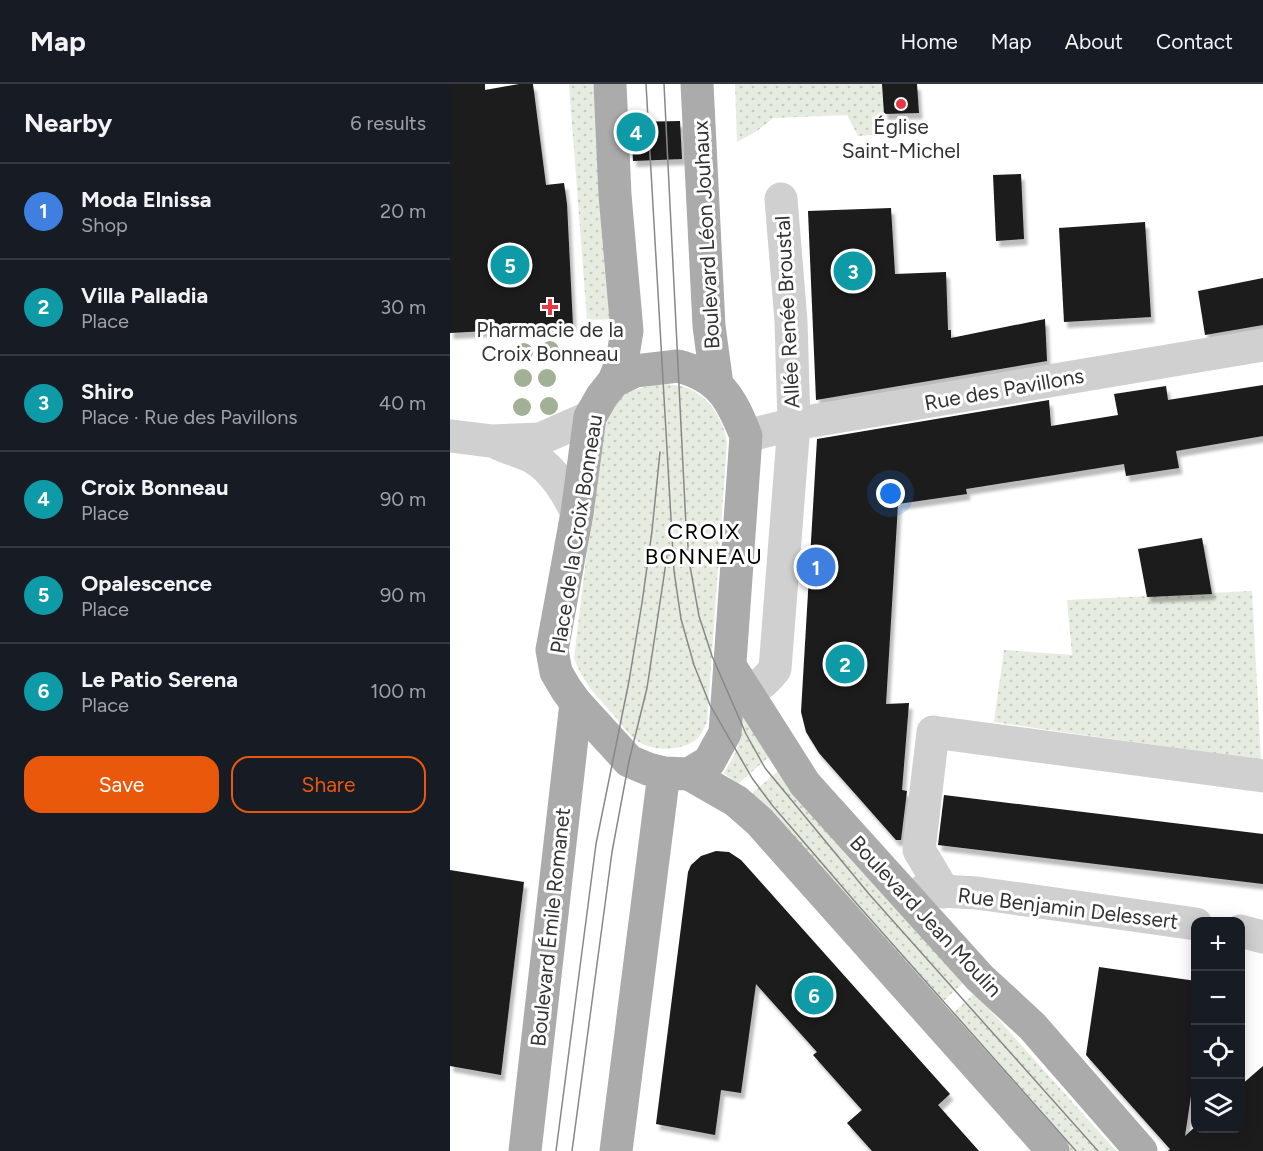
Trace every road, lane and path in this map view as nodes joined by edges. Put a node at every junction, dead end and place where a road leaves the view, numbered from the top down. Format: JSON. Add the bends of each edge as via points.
{"nodes":[{"id":1,"x":610,"y":84,"type":"edge"},
{"id":2,"x":697,"y":84,"type":"edge"},
{"id":3,"x":781,"y":199,"type":"dead end"},
{"id":4,"x":1263,"y":345,"type":"edge"},
{"id":5,"x":614,"y":381,"type":"junction"},
{"id":6,"x":717,"y":385,"type":"junction"},
{"id":7,"x":590,"y":417,"type":"junction"},
{"id":8,"x":794,"y":424,"type":"junction"},
{"id":9,"x":450,"y":436,"type":"edge"},
{"id":10,"x":746,"y":436,"type":"junction"},
{"id":11,"x":491,"y":441,"type":"junction"},
{"id":12,"x":577,"y":513,"type":"junction"},
{"id":13,"x":737,"y":676,"type":"junction"},
{"id":14,"x":576,"y":703,"type":"junction"},
{"id":15,"x":676,"y":773,"type":"junction"},
{"id":16,"x":1263,"y":776,"type":"edge"},
{"id":17,"x":944,"y":892,"type":"junction"},
{"id":18,"x":906,"y":897,"type":"junction"},
{"id":19,"x":1191,"y":923,"type":"edge"},
{"id":20,"x":1245,"y":932,"type":"edge"},
{"id":21,"x":1263,"y":937,"type":"edge"},
{"id":22,"x":525,"y":1151,"type":"edge"},
{"id":23,"x":616,"y":1151,"type":"edge"},
{"id":24,"x":1053,"y":1151,"type":"edge"},
{"id":25,"x":1141,"y":1151,"type":"edge"}],
"edges":[{"from":1,"to":5,"type":"main road","via":[[627,330],[622,362]]},
{"from":2,"to":6,"type":"main road","name":"Boulevard Léon Jouhaux","via":[[709,326]]},
{"from":3,"to":8,"type":"street","name":"Allée Renée Broustal"},
{"from":4,"to":8,"type":"street","name":"Rue des Pavillons"},
{"from":5,"to":6,"type":"main road","via":[[635,371],[678,366],[699,372]]},
{"from":5,"to":7,"type":"main road","name":"Place de la Croix Bonneau"},
{"from":6,"to":10,"type":"main road","via":[[734,406]]},
{"from":7,"to":11,"type":"street","via":[[540,439]]},
{"from":7,"to":12,"type":"main road","name":"Place de la Croix Bonneau"},
{"from":8,"to":10,"type":"street","name":"Rue des Pavillons"},
{"from":8,"to":13,"type":"street","name":"Allée Renée Broustal","via":[[775,669],[754,688]]},
{"from":9,"to":11,"type":"street"},
{"from":10,"to":13,"type":"main road"},
{"from":11,"to":12,"type":"street","via":[[535,459],[553,474]]},
{"from":12,"to":14,"type":"main road","name":"Place de la Croix Bonneau","via":[[552,650],[556,672]]},
{"from":13,"to":15,"type":"main road","via":[[725,733],[709,762]]},
{"from":13,"to":18,"type":"main road","name":"Boulevard Jean Moulin","via":[[806,784]]},
{"from":14,"to":15,"type":"main road","name":"Place de la Croix Bonneau","via":[[629,761],[648,769]]},
{"from":14,"to":22,"type":"main road","name":"Boulevard Émile Romanet"},
{"from":15,"to":23,"type":"main road"},
{"from":15,"to":24,"type":"main road","via":[[736,801],[759,821]]},
{"from":16,"to":17,"type":"street","via":[[933,732],[919,850]]},
{"from":17,"to":18,"type":"street","name":"Rue Benjamin Delessert","via":[[919,890]]},
{"from":17,"to":19,"type":"street","name":"Rue Benjamin Delessert","via":[[977,893]]},
{"from":18,"to":25,"type":"main road","name":"Boulevard Jean Moulin","via":[[980,978],[1032,1026]]},
{"from":20,"to":21,"type":"street"}]}
